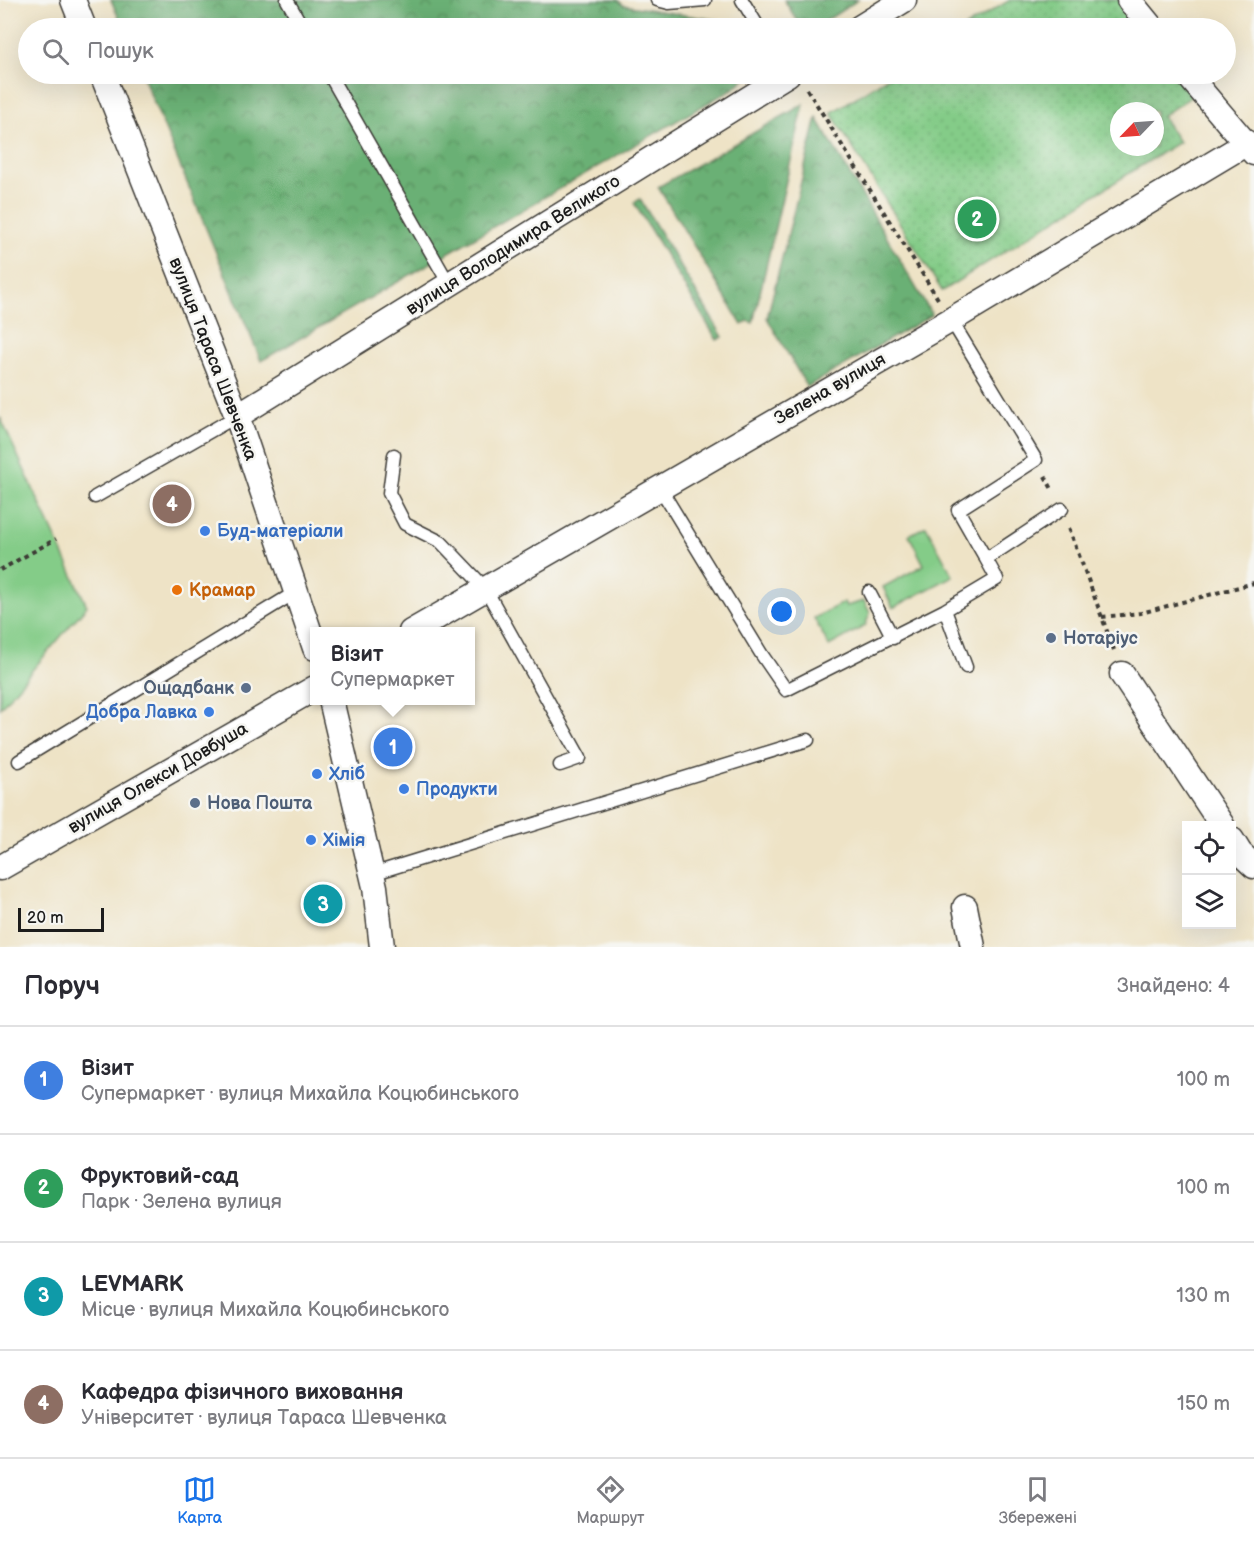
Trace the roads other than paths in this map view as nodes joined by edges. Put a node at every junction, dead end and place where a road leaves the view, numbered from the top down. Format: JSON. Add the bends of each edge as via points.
{"nodes":[{"id":1,"x":73,"y":0,"type":"edge"},
{"id":2,"x":287,"y":0,"type":"edge"},
{"id":3,"x":657,"y":0,"type":"edge"},
{"id":4,"x":705,"y":0,"type":"edge"},
{"id":5,"x":742,"y":0,"type":"edge"},
{"id":6,"x":904,"y":0,"type":"edge"},
{"id":7,"x":1130,"y":0,"type":"edge"},
{"id":8,"x":80,"y":18,"type":"edge"},
{"id":9,"x":297,"y":18,"type":"edge"},
{"id":10,"x":753,"y":18,"type":"edge"},
{"id":11,"x":875,"y":18,"type":"edge"},
{"id":12,"x":1144,"y":18,"type":"edge"},
{"id":13,"x":106,"y":84,"type":"edge"},
{"id":14,"x":335,"y":84,"type":"edge"},
{"id":15,"x":778,"y":84,"type":"edge"},
{"id":16,"x":1196,"y":84,"type":"edge"},
{"id":17,"x":1251,"y":148,"type":"edge"},
{"id":18,"x":449,"y":284,"type":"junction"},
{"id":19,"x":951,"y":320,"type":"junction"},
{"id":20,"x":237,"y":416,"type":"junction"},
{"id":21,"x":393,"y":454,"type":"dead end"},
{"id":22,"x":660,"y":488,"type":"junction"},
{"id":23,"x":95,"y":497,"type":"dead end"},
{"id":24,"x":1062,"y":509,"type":"road end"},
{"id":25,"x":986,"y":559,"type":"junction"},
{"id":26,"x":484,"y":588,"type":"junction"},
{"id":27,"x":296,"y":592,"type":"junction"},
{"id":28,"x":869,"y":592,"type":"dead end"},
{"id":29,"x":945,"y":610,"type":"junction"},
{"id":30,"x":419,"y":627,"type":"edge"},
{"id":31,"x":310,"y":633,"type":"edge"},
{"id":32,"x":893,"y":638,"type":"junction"},
{"id":33,"x":966,"y":667,"type":"dead end"},
{"id":34,"x":1122,"y":674,"type":"road end"},
{"id":35,"x":310,"y":691,"type":"edge"},
{"id":36,"x":332,"y":705,"type":"edge"},
{"id":37,"x":808,"y":740,"type":"dead end"},
{"id":38,"x":19,"y":761,"type":"dead end"},
{"id":39,"x":560,"y":765,"type":"dead end"},
{"id":40,"x":1219,"y":821,"type":"edge"},
{"id":41,"x":1236,"y":846,"type":"edge"},
{"id":42,"x":1254,"y":866,"type":"edge"},
{"id":43,"x":0,"y":868,"type":"edge"},
{"id":44,"x":372,"y":874,"type":"junction"},
{"id":45,"x":965,"y":907,"type":"dead end"},
{"id":46,"x":382,"y":947,"type":"edge"},
{"id":47,"x":973,"y":947,"type":"edge"}],
"edges":[{"from":1,"to":8,"type":"street"},
{"from":2,"to":9,"type":"lane"},
{"from":3,"to":4,"type":"lane"},
{"from":5,"to":10,"type":"lane"},
{"from":6,"to":11,"type":"street"},
{"from":7,"to":12,"type":"street"},
{"from":13,"to":20,"type":"street","name":"вулиця Тараса Шевченка"},
{"from":14,"to":18,"type":"lane"},
{"from":15,"to":18,"type":"street","name":"вулиця Володимира Великого"},
{"from":16,"to":17,"type":"street","name":"Зелена вулиця"},
{"from":17,"to":19,"type":"street","name":"Зелена вулиця"},
{"from":18,"to":20,"type":"street","name":"вулиця Володимира Великого"},
{"from":19,"to":22,"type":"street","name":"Зелена вулиця"},
{"from":19,"to":25,"type":"lane","via":[[1036,460],[958,510]]},
{"from":20,"to":23,"type":"lane"},
{"from":20,"to":27,"type":"street","name":"вулиця Тараса Шевченка"},
{"from":21,"to":26,"type":"lane","via":[[389,493],[405,524],[441,542]]},
{"from":22,"to":26,"type":"street","name":"Зелена вулиця"},
{"from":22,"to":32,"type":"lane","via":[[786,690]]},
{"from":24,"to":25,"type":"lane"},
{"from":25,"to":29,"type":"lane","via":[[997,579]]},
{"from":26,"to":30,"type":"street","name":"Зелена вулиця"},
{"from":26,"to":39,"type":"lane","via":[[580,758]]},
{"from":27,"to":31,"type":"street","name":"вулиця Тараса Шевченка"},
{"from":27,"to":38,"type":"lane"},
{"from":28,"to":32,"type":"lane"},
{"from":29,"to":32,"type":"lane"},
{"from":29,"to":33,"type":"lane"},
{"from":34,"to":40,"type":"street"},
{"from":35,"to":43,"type":"street","name":"вулиця Олекси Довбуша"},
{"from":36,"to":44,"type":"street"},
{"from":37,"to":44,"type":"lane"},
{"from":41,"to":42,"type":"street"},
{"from":44,"to":46,"type":"street"},
{"from":45,"to":47,"type":"street"}]}
